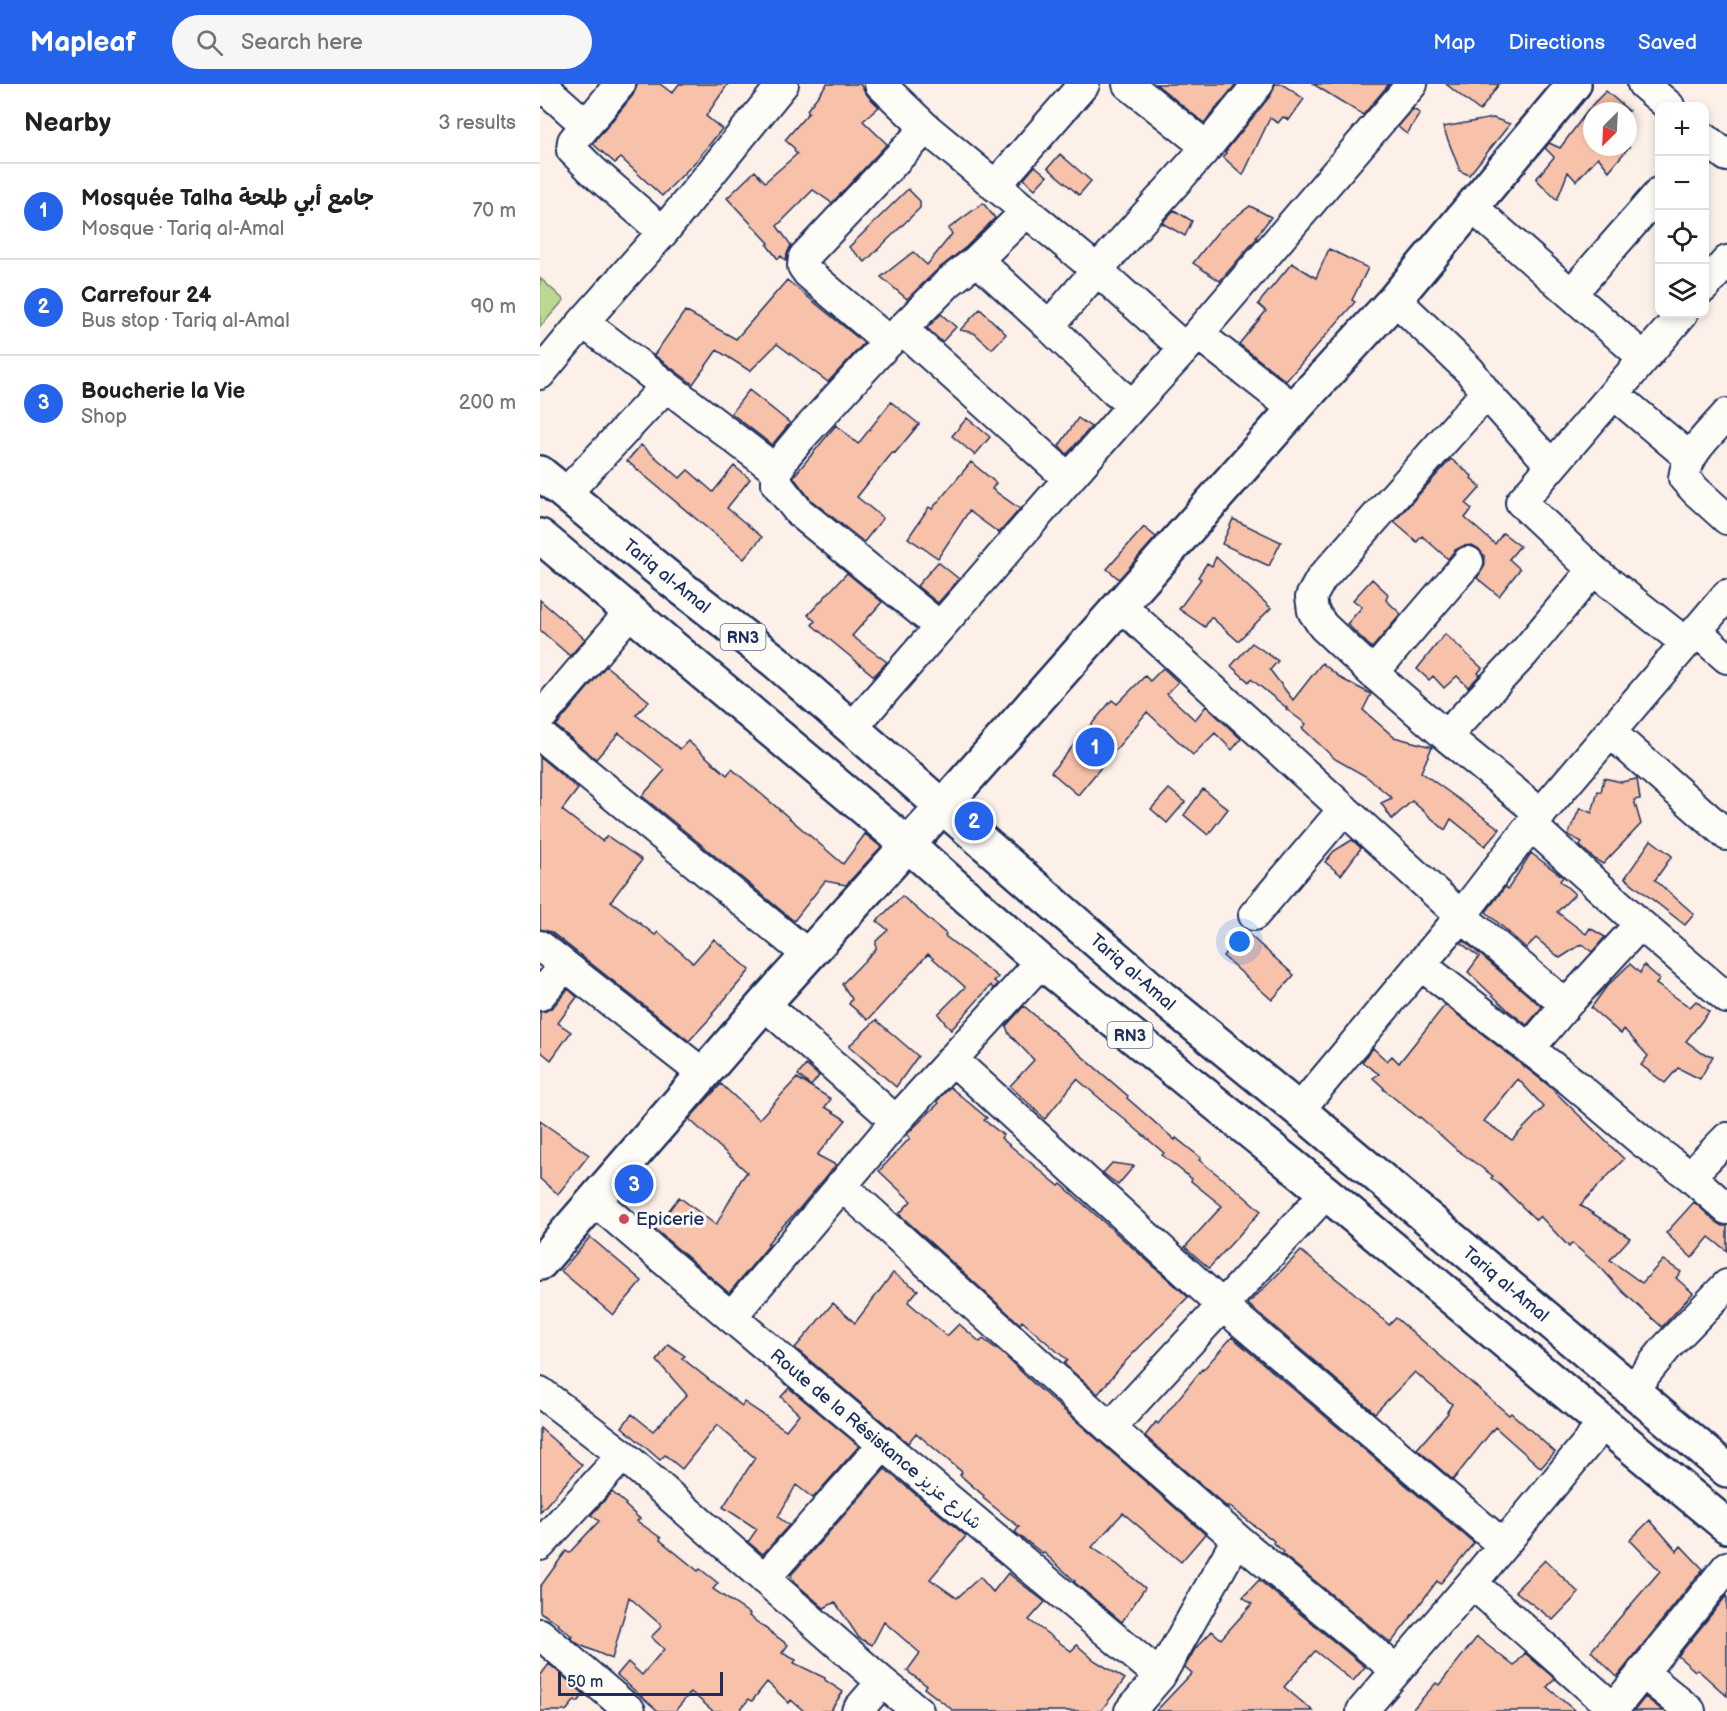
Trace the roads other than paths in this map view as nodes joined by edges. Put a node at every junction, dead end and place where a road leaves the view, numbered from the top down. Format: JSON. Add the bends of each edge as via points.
{"nodes":[{"id":1,"x":540,"y":84,"type":"edge"},
{"id":2,"x":620,"y":84,"type":"edge"},
{"id":3,"x":783,"y":84,"type":"edge"},
{"id":4,"x":1084,"y":84,"type":"edge"},
{"id":5,"x":1128,"y":84,"type":"edge"},
{"id":6,"x":1258,"y":84,"type":"edge"},
{"id":7,"x":1412,"y":84,"type":"edge"},
{"id":8,"x":1574,"y":84,"type":"edge"},
{"id":9,"x":1643,"y":84,"type":"edge"},
{"id":10,"x":897,"y":90,"type":"edge"},
{"id":11,"x":1664,"y":102,"type":"edge"},
{"id":12,"x":585,"y":124,"type":"junction"},
{"id":13,"x":926,"y":128,"type":"junction"},
{"id":14,"x":1207,"y":147,"type":"junction"},
{"id":15,"x":995,"y":186,"type":"junction"},
{"id":16,"x":1655,"y":197,"type":"edge"},
{"id":17,"x":1472,"y":207,"type":"junction"},
{"id":18,"x":1026,"y":211,"type":"junction"},
{"id":19,"x":663,"y":232,"type":"junction"},
{"id":20,"x":977,"y":260,"type":"junction"},
{"id":21,"x":1727,"y":261,"type":"edge"},
{"id":22,"x":1097,"y":270,"type":"junction"},
{"id":23,"x":1709,"y":281,"type":"edge"},
{"id":24,"x":1571,"y":294,"type":"junction"},
{"id":25,"x":1395,"y":299,"type":"junction"},
{"id":26,"x":1679,"y":318,"type":"edge"},
{"id":27,"x":583,"y":322,"type":"junction"},
{"id":28,"x":1049,"y":326,"type":"junction"},
{"id":29,"x":896,"y":336,"type":"junction"},
{"id":30,"x":1191,"y":341,"type":"junction"},
{"id":31,"x":1644,"y":358,"type":"junction"},
{"id":32,"x":540,"y":374,"type":"edge"},
{"id":33,"x":666,"y":386,"type":"junction"},
{"id":34,"x":1486,"y":393,"type":"junction"},
{"id":35,"x":1614,"y":394,"type":"junction"},
{"id":36,"x":1133,"y":405,"type":"junction"},
{"id":37,"x":1294,"y":409,"type":"junction"},
{"id":38,"x":1727,"y":414,"type":"edge"},
{"id":39,"x":1690,"y":458,"type":"junction"},
{"id":40,"x":1551,"y":465,"type":"junction"},
{"id":41,"x":777,"y":471,"type":"junction"},
{"id":42,"x":540,"y":473,"type":"edge"},
{"id":43,"x":1069,"y":479,"type":"junction"},
{"id":44,"x":565,"y":494,"type":"junction"},
{"id":45,"x":1727,"y":519,"type":"edge"},
{"id":46,"x":540,"y":536,"type":"edge"},
{"id":47,"x":1468,"y":562,"type":"dead end"},
{"id":48,"x":1593,"y":570,"type":"junction"},
{"id":49,"x":1727,"y":595,"type":"edge"},
{"id":50,"x":1120,"y":605,"type":"junction"},
{"id":51,"x":630,"y":612,"type":"junction"},
{"id":52,"x":940,"y":627,"type":"junction"},
{"id":53,"x":1691,"y":637,"type":"junction"},
{"id":54,"x":1727,"y":658,"type":"edge"},
{"id":55,"x":1373,"y":673,"type":"junction"},
{"id":56,"x":540,"y":718,"type":"edge"},
{"id":57,"x":852,"y":728,"type":"junction"},
{"id":58,"x":1610,"y":732,"type":"junction"},
{"id":59,"x":540,"y":735,"type":"edge"},
{"id":60,"x":1446,"y":735,"type":"junction"},
{"id":61,"x":942,"y":807,"type":"junction"},
{"id":62,"x":1344,"y":809,"type":"junction"},
{"id":63,"x":1536,"y":820,"type":"junction"},
{"id":64,"x":1727,"y":835,"type":"edge"},
{"id":65,"x":907,"y":844,"type":"junction"},
{"id":66,"x":1254,"y":915,"type":"dead end"},
{"id":67,"x":1461,"y":916,"type":"junction"},
{"id":68,"x":1640,"y":924,"type":"junction"},
{"id":69,"x":540,"y":946,"type":"edge"},
{"id":70,"x":808,"y":955,"type":"junction"},
{"id":71,"x":1041,"y":962,"type":"junction"},
{"id":72,"x":1421,"y":965,"type":"junction"},
{"id":73,"x":565,"y":966,"type":"junction"},
{"id":74,"x":540,"y":996,"type":"edge"},
{"id":75,"x":1727,"y":998,"type":"edge"},
{"id":76,"x":764,"y":1004,"type":"junction"},
{"id":77,"x":1566,"y":1005,"type":"junction"},
{"id":78,"x":1529,"y":1049,"type":"junction"},
{"id":79,"x":952,"y":1059,"type":"junction"},
{"id":80,"x":702,"y":1073,"type":"junction"},
{"id":81,"x":1299,"y":1110,"type":"junction"},
{"id":82,"x":896,"y":1121,"type":"junction"},
{"id":83,"x":1727,"y":1138,"type":"edge"},
{"id":84,"x":1690,"y":1176,"type":"junction"},
{"id":85,"x":841,"y":1185,"type":"junction"},
{"id":86,"x":1326,"y":1193,"type":"junction"},
{"id":87,"x":594,"y":1200,"type":"junction"},
{"id":88,"x":1727,"y":1209,"type":"edge"},
{"id":89,"x":540,"y":1263,"type":"edge"},
{"id":90,"x":1724,"y":1294,"type":"edge"},
{"id":91,"x":1223,"y":1306,"type":"junction"},
{"id":92,"x":731,"y":1317,"type":"junction"},
{"id":93,"x":1632,"y":1390,"type":"junction"},
{"id":94,"x":540,"y":1392,"type":"edge"},
{"id":95,"x":1603,"y":1424,"type":"junction"},
{"id":96,"x":1110,"y":1428,"type":"junction"},
{"id":97,"x":884,"y":1444,"type":"junction"},
{"id":98,"x":623,"y":1455,"type":"junction"},
{"id":99,"x":1727,"y":1470,"type":"edge"},
{"id":100,"x":546,"y":1526,"type":"edge"},
{"id":101,"x":1727,"y":1526,"type":"edge"},
{"id":102,"x":1237,"y":1539,"type":"junction"},
{"id":103,"x":1503,"y":1545,"type":"junction"},
{"id":104,"x":1727,"y":1568,"type":"edge"},
{"id":105,"x":764,"y":1579,"type":"junction"},
{"id":106,"x":1472,"y":1583,"type":"junction"},
{"id":107,"x":540,"y":1634,"type":"edge"},
{"id":108,"x":1396,"y":1670,"type":"junction"},
{"id":109,"x":1642,"y":1672,"type":"junction"},
{"id":110,"x":1160,"y":1676,"type":"junction"},
{"id":111,"x":882,"y":1682,"type":"junction"},
{"id":112,"x":1613,"y":1710,"type":"edge"},
{"id":113,"x":630,"y":1711,"type":"edge"},
{"id":114,"x":857,"y":1711,"type":"edge"},
{"id":115,"x":918,"y":1711,"type":"edge"},
{"id":116,"x":1130,"y":1711,"type":"edge"},
{"id":117,"x":1362,"y":1711,"type":"edge"},
{"id":118,"x":1690,"y":1711,"type":"edge"}],
"edges":[{"from":1,"to":12,"type":"street"},
{"from":2,"to":12,"type":"street"},
{"from":3,"to":19,"type":"street"},
{"from":4,"to":15,"type":"street"},
{"from":5,"to":14,"type":"street"},
{"from":6,"to":14,"type":"street"},
{"from":7,"to":30,"type":"street"},
{"from":8,"to":17,"type":"main road"},
{"from":9,"to":11,"type":"street"},
{"from":10,"to":13,"type":"street"},
{"from":12,"to":19,"type":"street","via":[[573,141],[572,150]]},
{"from":13,"to":15,"type":"street"},
{"from":13,"to":29,"type":"street","via":[[804,257],[803,266],[808,273]]},
{"from":14,"to":22,"type":"street"},
{"from":15,"to":18,"type":"street"},
{"from":16,"to":24,"type":"street"},
{"from":17,"to":24,"type":"street"},
{"from":17,"to":25,"type":"main road"},
{"from":18,"to":20,"type":"street"},
{"from":18,"to":22,"type":"street"},
{"from":19,"to":27,"type":"street"},
{"from":20,"to":28,"type":"street"},
{"from":20,"to":29,"type":"street","via":[[949,282]]},
{"from":21,"to":23,"type":"street"},
{"from":22,"to":28,"type":"street"},
{"from":22,"to":30,"type":"street"},
{"from":24,"to":31,"type":"street"},
{"from":25,"to":34,"type":"street","via":[[1470,371]]},
{"from":25,"to":37,"type":"main road"},
{"from":26,"to":31,"type":"street"},
{"from":27,"to":32,"type":"street"},
{"from":27,"to":33,"type":"street"},
{"from":28,"to":36,"type":"street"},
{"from":29,"to":41,"type":"street","via":[[801,437]]},
{"from":29,"to":43,"type":"street"},
{"from":30,"to":36,"type":"street"},
{"from":30,"to":37,"type":"street"},
{"from":31,"to":35,"type":"street"},
{"from":33,"to":41,"type":"street"},
{"from":33,"to":44,"type":"street"},
{"from":34,"to":40,"type":"street"},
{"from":34,"to":55,"type":"street","via":[[1320,579],[1311,597],[1313,611],[1323,626]]},
{"from":35,"to":39,"type":"street"},
{"from":35,"to":40,"type":"street"},
{"from":36,"to":43,"type":"street"},
{"from":37,"to":50,"type":"main road"},
{"from":38,"to":39,"type":"street"},
{"from":39,"to":45,"type":"street","via":[[1684,478]]},
{"from":40,"to":48,"type":"street","via":[[1521,502]]},
{"from":41,"to":52,"type":"street","via":[[777,484],[799,512]]},
{"from":42,"to":44,"type":"main road","name":"Tariq al-Amal","number":"RN3"},
{"from":43,"to":52,"type":"street"},
{"from":44,"to":57,"type":"main road","name":"Tariq al-Amal","number":"RN3","via":[[775,661]]},
{"from":46,"to":51,"type":"main road","number":"RN3"},
{"from":47,"to":55,"type":"street"},
{"from":48,"to":53,"type":"street"},
{"from":48,"to":60,"type":"street","via":[[1524,653]]},
{"from":49,"to":53,"type":"street"},
{"from":50,"to":61,"type":"main road"},
{"from":50,"to":62,"type":"street"},
{"from":51,"to":56,"type":"street"},
{"from":51,"to":65,"type":"main road","number":"RN3"},
{"from":52,"to":57,"type":"street"},
{"from":53,"to":54,"type":"street"},
{"from":53,"to":58,"type":"street"},
{"from":55,"to":60,"type":"street"},
{"from":57,"to":61,"type":"main road","name":"Tariq al-Amal","number":"RN3"},
{"from":58,"to":63,"type":"street"},
{"from":58,"to":64,"type":"street"},
{"from":59,"to":70,"type":"street"},
{"from":60,"to":63,"type":"street"},
{"from":61,"to":65,"type":"main road"},
{"from":61,"to":81,"type":"main road","name":"Tariq al-Amal","number":"RN3","via":[[1161,997]]},
{"from":62,"to":66,"type":"street"},
{"from":62,"to":67,"type":"street"},
{"from":63,"to":67,"type":"street"},
{"from":63,"to":68,"type":"street"},
{"from":65,"to":70,"type":"main road"},
{"from":65,"to":71,"type":"main road","number":"RN3"},
{"from":67,"to":72,"type":"street"},
{"from":67,"to":77,"type":"street"},
{"from":68,"to":75,"type":"street"},
{"from":68,"to":77,"type":"street"},
{"from":69,"to":73,"type":"street"},
{"from":70,"to":76,"type":"main road"},
{"from":71,"to":79,"type":"street"},
{"from":71,"to":86,"type":"main road","number":"RN3"},
{"from":72,"to":78,"type":"street"},
{"from":72,"to":81,"type":"street"},
{"from":73,"to":74,"type":"street"},
{"from":73,"to":80,"type":"street"},
{"from":76,"to":80,"type":"main road"},
{"from":76,"to":82,"type":"street"},
{"from":77,"to":78,"type":"street"},
{"from":78,"to":84,"type":"street"},
{"from":79,"to":82,"type":"street"},
{"from":79,"to":91,"type":"street"},
{"from":80,"to":87,"type":"main road"},
{"from":81,"to":93,"type":"main road","name":"Tariq al-Amal","number":"RN3"},
{"from":82,"to":85,"type":"street"},
{"from":83,"to":84,"type":"street"},
{"from":84,"to":88,"type":"street"},
{"from":85,"to":92,"type":"street"},
{"from":85,"to":96,"type":"street"},
{"from":86,"to":91,"type":"street"},
{"from":86,"to":95,"type":"main road","number":"RN3"},
{"from":87,"to":89,"type":"main road"},
{"from":87,"to":92,"type":"street","name":"Route de la Résistance شارع عزيز"},
{"from":90,"to":93,"type":"street","via":[[1667,1347]]},
{"from":91,"to":96,"type":"street"},
{"from":91,"to":103,"type":"street"},
{"from":92,"to":97,"type":"street","name":"Route de la Résistance شارع عزيز"},
{"from":93,"to":99,"type":"main road","name":"Tariq al-Amal","number":"RN3"},
{"from":94,"to":98,"type":"street"},
{"from":95,"to":101,"type":"main road","number":"RN3"},
{"from":95,"to":103,"type":"street"},
{"from":96,"to":102,"type":"street"},
{"from":97,"to":105,"type":"street"},
{"from":97,"to":110,"type":"street","name":"Route de la Résistance شارع عزيز"},
{"from":98,"to":100,"type":"street"},
{"from":98,"to":105,"type":"street"},
{"from":102,"to":108,"type":"street"},
{"from":102,"to":110,"type":"street"},
{"from":103,"to":106,"type":"street"},
{"from":104,"to":109,"type":"street"},
{"from":105,"to":111,"type":"street"},
{"from":106,"to":108,"type":"street"},
{"from":106,"to":112,"type":"street"},
{"from":107,"to":113,"type":"street"},
{"from":108,"to":117,"type":"street"},
{"from":109,"to":112,"type":"street"},
{"from":109,"to":118,"type":"street"},
{"from":110,"to":116,"type":"street"},
{"from":111,"to":114,"type":"street"},
{"from":111,"to":115,"type":"street"}]}
